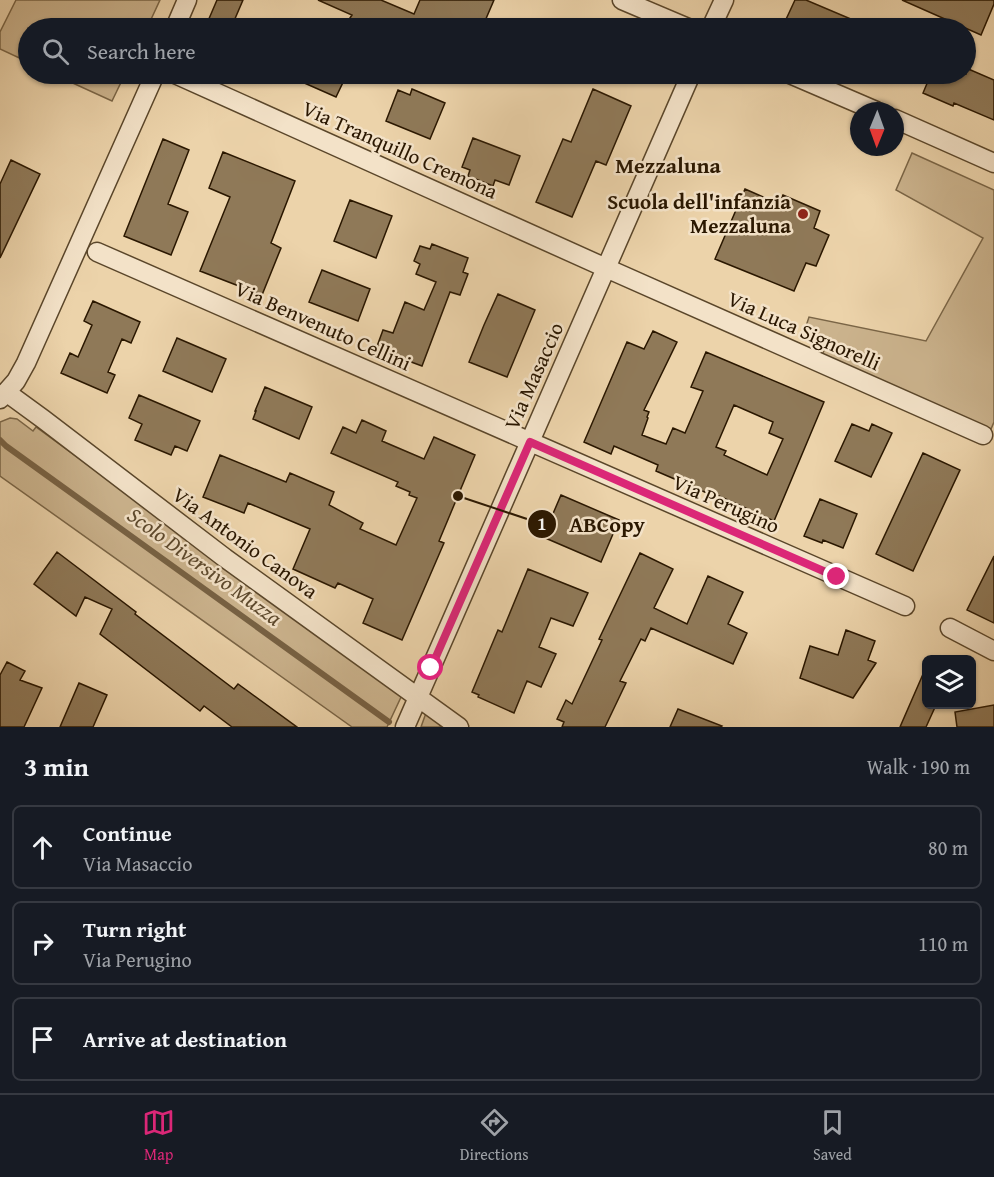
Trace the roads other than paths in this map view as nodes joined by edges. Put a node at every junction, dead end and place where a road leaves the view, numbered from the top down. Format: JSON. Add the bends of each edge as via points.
{"nodes":[{"id":1,"x":187,"y":0,"type":"edge"},
{"id":2,"x":622,"y":0,"type":"edge"},
{"id":3,"x":723,"y":0,"type":"edge"},
{"id":4,"x":179,"y":18,"type":"edge"},
{"id":5,"x":664,"y":18,"type":"edge"},
{"id":6,"x":715,"y":18,"type":"edge"},
{"id":7,"x":151,"y":84,"type":"edge"},
{"id":8,"x":197,"y":84,"type":"edge"},
{"id":9,"x":687,"y":84,"type":"edge"},
{"id":10,"x":813,"y":84,"type":"edge"},
{"id":11,"x":855,"y":102,"type":"edge"},
{"id":12,"x":904,"y":123,"type":"edge"},
{"id":13,"x":994,"y":163,"type":"edge"},
{"id":14,"x":97,"y":252,"type":"dead end"},
{"id":15,"x":606,"y":268,"type":"junction"},
{"id":16,"x":3,"y":396,"type":"edge"},
{"id":17,"x":983,"y":435,"type":"dead end"},
{"id":18,"x":530,"y":442,"type":"junction"},
{"id":19,"x":905,"y":606,"type":"dead end"},
{"id":20,"x":950,"y":628,"type":"dead end"},
{"id":21,"x":994,"y":651,"type":"edge"},
{"id":22,"x":418,"y":697,"type":"junction"},
{"id":23,"x":405,"y":727,"type":"edge"},
{"id":24,"x":459,"y":727,"type":"edge"}],
"edges":[{"from":1,"to":4,"type":"street"},
{"from":2,"to":5,"type":"street"},
{"from":3,"to":6,"type":"street"},
{"from":7,"to":16,"type":"street","via":[[26,363]]},
{"from":8,"to":15,"type":"street","name":"Via Tranquillo Cremona"},
{"from":9,"to":15,"type":"street","name":"Via Masaccio"},
{"from":10,"to":11,"type":"street"},
{"from":12,"to":13,"type":"street"},
{"from":14,"to":18,"type":"street","name":"Via Benvenuto Cellini"},
{"from":15,"to":17,"type":"street","name":"Via Luca Signorelli"},
{"from":15,"to":18,"type":"street","name":"Via Masaccio"},
{"from":16,"to":22,"type":"street","name":"Via Antonio Canova","via":[[43,419],[225,558]]},
{"from":18,"to":19,"type":"street","name":"Via Perugino"},
{"from":18,"to":22,"type":"street","name":"Via Masaccio"},
{"from":20,"to":21,"type":"street"},
{"from":22,"to":23,"type":"street","name":"Via Masaccio"},
{"from":22,"to":24,"type":"street","name":"Via Antonio Canova"}]}
